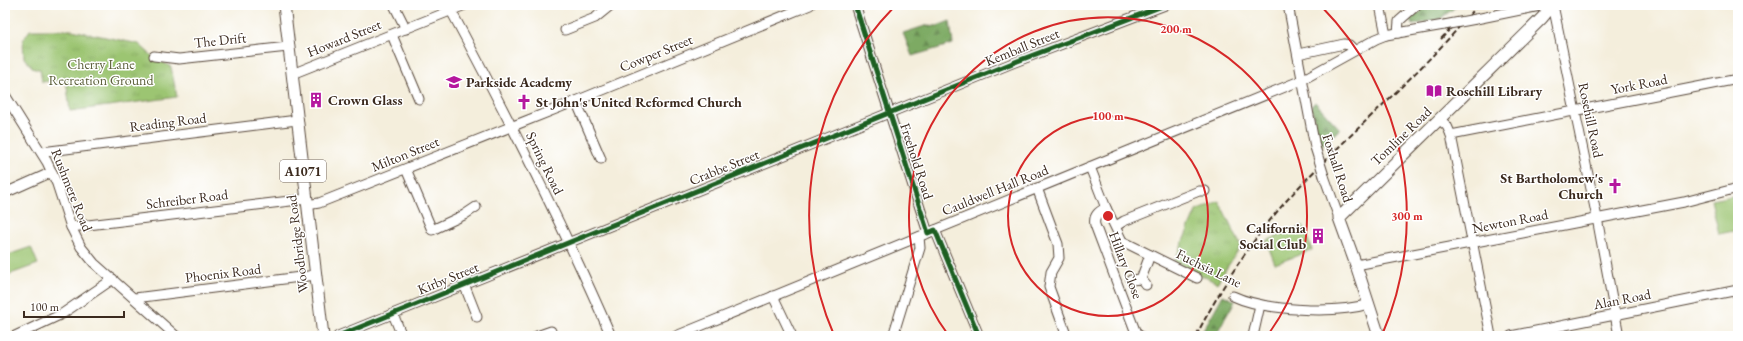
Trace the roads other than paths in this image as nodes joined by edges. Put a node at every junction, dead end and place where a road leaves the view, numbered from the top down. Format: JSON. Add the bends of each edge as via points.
{"nodes":[{"id":1,"x":284,"y":5,"type":"edge"},
{"id":2,"x":394,"y":5,"type":"edge"},
{"id":3,"x":465,"y":5,"type":"edge"},
{"id":4,"x":810,"y":5,"type":"edge"},
{"id":5,"x":855,"y":5,"type":"edge"},
{"id":6,"x":1165,"y":5,"type":"edge"},
{"id":7,"x":1288,"y":5,"type":"edge"},
{"id":8,"x":1380,"y":5,"type":"edge"},
{"id":9,"x":1417,"y":5,"type":"edge"},
{"id":10,"x":1546,"y":5,"type":"edge"},
{"id":11,"x":1553,"y":5,"type":"edge"},
{"id":12,"x":609,"y":6,"type":"edge"},
{"id":13,"x":449,"y":8,"type":"edge"},
{"id":14,"x":406,"y":29,"type":"junction"},
{"id":15,"x":565,"y":30,"type":"dead end"},
{"id":16,"x":1398,"y":33,"type":"junction"},
{"id":17,"x":392,"y":35,"type":"junction"},
{"id":18,"x":1386,"y":35,"type":"junction"},
{"id":19,"x":288,"y":47,"type":"junction"},
{"id":20,"x":1354,"y":50,"type":"junction"},
{"id":21,"x":1298,"y":54,"type":"junction"},
{"id":22,"x":154,"y":56,"type":"dead end"},
{"id":23,"x":292,"y":74,"type":"junction"},
{"id":24,"x":1738,"y":79,"type":"edge"},
{"id":25,"x":1302,"y":80,"type":"junction"},
{"id":26,"x":5,"y":95,"type":"edge"},
{"id":27,"x":419,"y":99,"type":"dead end"},
{"id":28,"x":576,"y":101,"type":"junction"},
{"id":29,"x":1574,"y":112,"type":"junction"},
{"id":30,"x":889,"y":113,"type":"junction"},
{"id":31,"x":1439,"y":119,"type":"junction"},
{"id":32,"x":297,"y":120,"type":"junction"},
{"id":33,"x":512,"y":125,"type":"junction"},
{"id":34,"x":1451,"y":135,"type":"junction"},
{"id":35,"x":42,"y":152,"type":"junction"},
{"id":36,"x":602,"y":159,"type":"dead end"},
{"id":37,"x":1090,"y":167,"type":"junction"},
{"id":38,"x":406,"y":169,"type":"junction"},
{"id":39,"x":52,"y":172,"type":"junction"},
{"id":40,"x":1037,"y":188,"type":"junction"},
{"id":41,"x":1738,"y":188,"type":"edge"},
{"id":42,"x":1205,"y":191,"type":"dead end"},
{"id":43,"x":5,"y":193,"type":"edge"},
{"id":44,"x":307,"y":202,"type":"junction"},
{"id":45,"x":476,"y":207,"type":"dead end"},
{"id":46,"x":1106,"y":208,"type":"junction"},
{"id":47,"x":1339,"y":218,"type":"junction"},
{"id":48,"x":1596,"y":218,"type":"junction"},
{"id":49,"x":1116,"y":226,"type":"junction"},
{"id":50,"x":71,"y":227,"type":"junction"},
{"id":51,"x":931,"y":232,"type":"junction"},
{"id":52,"x":919,"y":237,"type":"junction"},
{"id":53,"x":568,"y":242,"type":"junction"},
{"id":54,"x":1472,"y":242,"type":"junction"},
{"id":55,"x":1150,"y":256,"type":"junction"},
{"id":56,"x":1356,"y":265,"type":"junction"},
{"id":57,"x":316,"y":275,"type":"junction"},
{"id":58,"x":1197,"y":278,"type":"dead end"},
{"id":59,"x":113,"y":279,"type":"junction"},
{"id":60,"x":1131,"y":280,"type":"dead end"},
{"id":61,"x":464,"y":284,"type":"junction"},
{"id":62,"x":1738,"y":290,"type":"edge"},
{"id":63,"x":774,"y":296,"type":"junction"},
{"id":64,"x":1233,"y":296,"type":"dead end"},
{"id":65,"x":135,"y":298,"type":"junction"},
{"id":66,"x":1369,"y":304,"type":"junction"},
{"id":67,"x":1260,"y":305,"type":"junction"},
{"id":68,"x":392,"y":314,"type":"junction"},
{"id":69,"x":1614,"y":314,"type":"junction"},
{"id":70,"x":477,"y":317,"type":"dead end"},
{"id":71,"x":551,"y":330,"type":"dead end"},
{"id":72,"x":1065,"y":331,"type":"dead end"},
{"id":73,"x":700,"y":332,"type":"edge"},
{"id":74,"x":15,"y":336,"type":"edge"},
{"id":75,"x":176,"y":336,"type":"edge"},
{"id":76,"x":323,"y":336,"type":"edge"},
{"id":77,"x":338,"y":336,"type":"edge"},
{"id":78,"x":402,"y":336,"type":"edge"},
{"id":79,"x":537,"y":336,"type":"edge"},
{"id":80,"x":611,"y":336,"type":"edge"},
{"id":81,"x":676,"y":336,"type":"edge"},
{"id":82,"x":792,"y":336,"type":"edge"},
{"id":83,"x":893,"y":336,"type":"edge"},
{"id":84,"x":979,"y":336,"type":"edge"},
{"id":85,"x":1140,"y":336,"type":"edge"},
{"id":86,"x":1253,"y":336,"type":"edge"},
{"id":87,"x":1379,"y":336,"type":"edge"},
{"id":88,"x":1491,"y":336,"type":"edge"},
{"id":89,"x":1511,"y":336,"type":"edge"},
{"id":90,"x":1619,"y":336,"type":"edge"}],
"edges":[{"from":1,"to":19,"type":"main road","name":"Woodbridge Road","number":"A1071"},
{"from":2,"to":14,"type":"street"},
{"from":3,"to":13,"type":"street","name":"Howard Street"},
{"from":4,"to":28,"type":"street","name":"Cowper Street"},
{"from":5,"to":30,"type":"street","name":"Freehold Road"},
{"from":6,"to":30,"type":"street","name":"Kemball Street"},
{"from":7,"to":21,"type":"street","name":"Foxhall Road"},
{"from":8,"to":18,"type":"street"},
{"from":9,"to":16,"type":"street","via":[[1399,21]]},
{"from":10,"to":16,"type":"street","name":"Cauldwell Hall Road","bridge":true},
{"from":10,"to":31,"type":"main road","name":"Tomline Road","via":[[1547,12],[1542,18]]},
{"from":11,"to":29,"type":"street","name":"Rosehill Road"},
{"from":12,"to":15,"type":"street","via":[[595,18]]},
{"from":13,"to":14,"type":"street","name":"Howard Street"},
{"from":13,"to":33,"type":"street","name":"Spring Road"},
{"from":14,"to":17,"type":"street","name":"Howard Street"},
{"from":16,"to":18,"type":"street","name":"Cauldwell Hall Road"},
{"from":17,"to":23,"type":"street","name":"Howard Street"},
{"from":17,"to":27,"type":"street"},
{"from":18,"to":20,"type":"street","name":"Cauldwell Hall Road"},
{"from":19,"to":22,"type":"street","name":"The Drift","via":[[179,59]]},
{"from":19,"to":23,"type":"main road","name":"Woodbridge Road","number":"A1071"},
{"from":20,"to":21,"type":"street","via":[[1344,44]]},
{"from":20,"to":25,"type":"street","name":"Cauldwell Hall Road"},
{"from":21,"to":25,"type":"street","name":"Foxhall Road"},
{"from":23,"to":32,"type":"main road","name":"Woodbridge Road","number":"A1071"},
{"from":24,"to":29,"type":"street","name":"York Road"},
{"from":25,"to":37,"type":"street","name":"Cauldwell Hall Road"},
{"from":25,"to":47,"type":"street","name":"Foxhall Road","bridge":true,"via":[[1315,147]]},
{"from":26,"to":35,"type":"street","name":"Rushmere Road"},
{"from":28,"to":33,"type":"street","name":"Cowper Street"},
{"from":28,"to":36,"type":"street"},
{"from":29,"to":34,"type":"street","name":"York Road"},
{"from":29,"to":48,"type":"street","name":"Rosehill Road"},
{"from":30,"to":51,"type":"street","name":"Freehold Road"},
{"from":30,"to":53,"type":"street","name":"Crabbe Street"},
{"from":31,"to":34,"type":"street"},
{"from":31,"to":47,"type":"main road","name":"Tomline Road"},
{"from":32,"to":35,"type":"street","name":"Reading Road"},
{"from":32,"to":44,"type":"main road","name":"Woodbridge Road","number":"A1071"},
{"from":33,"to":38,"type":"street","name":"Milton Street"},
{"from":33,"to":53,"type":"street","name":"Spring Road"},
{"from":34,"to":54,"type":"street"},
{"from":35,"to":39,"type":"street","name":"Rushmere Road"},
{"from":37,"to":40,"type":"street","name":"Cauldwell Hall Road"},
{"from":37,"to":46,"type":"street","name":"Fuchsia Lane"},
{"from":38,"to":44,"type":"street","name":"Milton Street","via":[[319,202]]},
{"from":38,"to":45,"type":"street","via":[[432,230]]},
{"from":39,"to":43,"type":"street"},
{"from":39,"to":50,"type":"street","name":"Rushmere Road"},
{"from":40,"to":51,"type":"street","name":"Cauldwell Hall Road"},
{"from":40,"to":72,"type":"street","via":[[1058,244],[1058,258],[1051,272],[1049,287]]},
{"from":41,"to":48,"type":"street","name":"Newton Road","via":[[1684,202]]},
{"from":42,"to":49,"type":"street","via":[[1199,191]]},
{"from":44,"to":50,"type":"street","name":"Schreiber Road"},
{"from":44,"to":57,"type":"main road","name":"Woodbridge Road","number":"A1071"},
{"from":46,"to":49,"type":"street","name":"Fuchsia Lane"},
{"from":46,"to":85,"type":"street","name":"Hillary Close","via":[[1097,215],[1095,225],[1136,333]]},
{"from":47,"to":56,"type":"main road","name":"Foxhall Road"},
{"from":48,"to":54,"type":"street","name":"Newton Road"},
{"from":48,"to":69,"type":"street","name":"Rosehill Road"},
{"from":49,"to":55,"type":"street","name":"Fuchsia Lane","via":[[1125,243]]},
{"from":50,"to":59,"type":"street","name":"Rushmere Road","via":[[84,252]]},
{"from":51,"to":52,"type":"street","name":"Cauldwell Hall Road"},
{"from":51,"to":84,"type":"street","name":"Freehold Road"},
{"from":52,"to":63,"type":"street","name":"Cauldwell Hall Road"},
{"from":52,"to":83,"type":"street","via":[[920,248]]},
{"from":53,"to":61,"type":"street","name":"Kirby Street"},
{"from":53,"to":80,"type":"street","name":"Spring Road"},
{"from":54,"to":56,"type":"street","name":"Newton Road"},
{"from":54,"to":88,"type":"street"},
{"from":55,"to":58,"type":"street","name":"Fuchsia Lane"},
{"from":55,"to":60,"type":"street","via":[[1143,282]]},
{"from":56,"to":66,"type":"main road","name":"Foxhall Road"},
{"from":57,"to":65,"type":"street","name":"Phoenix Road"},
{"from":57,"to":76,"type":"main road","name":"Woodbridge Road","number":"A1071"},
{"from":59,"to":65,"type":"street","name":"Rushmere Road"},
{"from":59,"to":74,"type":"street","via":[[62,314]]},
{"from":61,"to":68,"type":"street","name":"Kirby Street"},
{"from":61,"to":70,"type":"street"},
{"from":62,"to":69,"type":"street","name":"Alan Road"},
{"from":63,"to":73,"type":"street","name":"Cauldwell Hall Road"},
{"from":63,"to":82,"type":"street"},
{"from":64,"to":67,"type":"street","name":"Fuchsia Lane"},
{"from":65,"to":75,"type":"street","name":"Rushmere Road"},
{"from":66,"to":67,"type":"street","name":"Fuchsia Lane","via":[[1355,307],[1295,309]]},
{"from":66,"to":87,"type":"main road","name":"Foxhall Road"},
{"from":67,"to":86,"type":"street"},
{"from":68,"to":77,"type":"street","name":"Kirby Street"},
{"from":68,"to":78,"type":"street"},
{"from":69,"to":89,"type":"street","name":"Alan Road"},
{"from":69,"to":90,"type":"street","name":"Rosehill Road"},
{"from":71,"to":79,"type":"street"},
{"from":73,"to":81,"type":"street","name":"Cauldwell Hall Road"}]}
